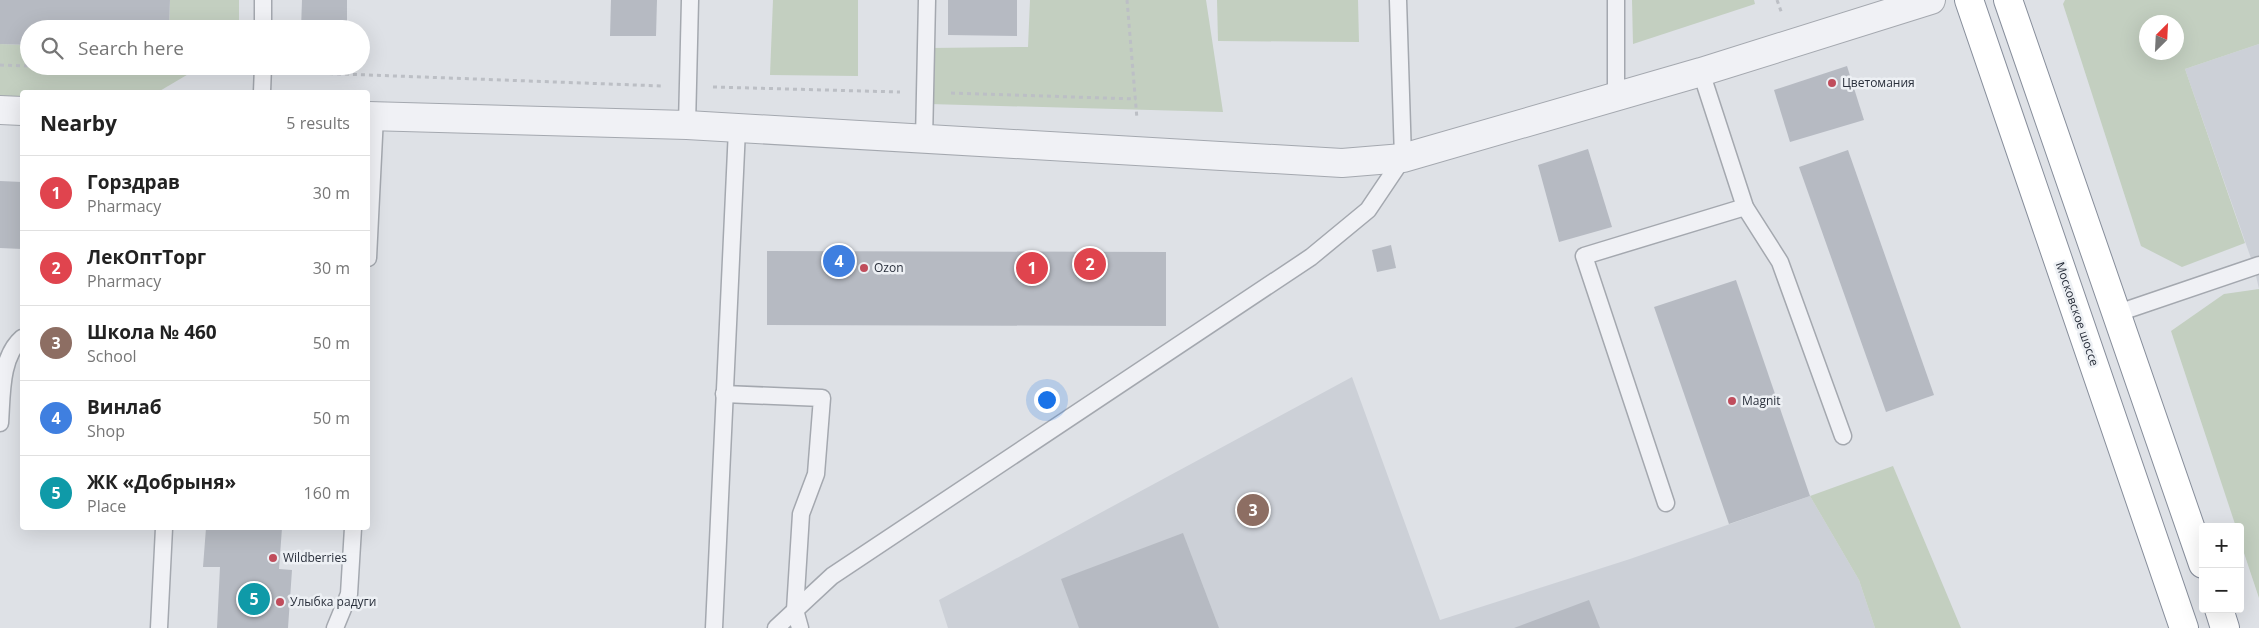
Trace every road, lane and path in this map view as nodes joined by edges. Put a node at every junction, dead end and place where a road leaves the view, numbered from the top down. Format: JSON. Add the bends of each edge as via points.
{"nodes":[{"id":1,"x":263,"y":0,"type":"edge"},
{"id":2,"x":690,"y":0,"type":"edge"},
{"id":3,"x":927,"y":0,"type":"edge"},
{"id":4,"x":1127,"y":0,"type":"edge"},
{"id":5,"x":1398,"y":0,"type":"edge"},
{"id":6,"x":1616,"y":0,"type":"edge"},
{"id":7,"x":1931,"y":0,"type":"edge"},
{"id":8,"x":1969,"y":0,"type":"edge"},
{"id":9,"x":2008,"y":0,"type":"edge"},
{"id":10,"x":263,"y":20,"type":"edge"},
{"id":11,"x":0,"y":65,"type":"edge"},
{"id":12,"x":20,"y":66,"type":"edge"},
{"id":13,"x":1701,"y":72,"type":"junction"},
{"id":14,"x":370,"y":74,"type":"edge"},
{"id":15,"x":263,"y":75,"type":"edge"},
{"id":16,"x":688,"y":87,"type":"junction"},
{"id":17,"x":262,"y":90,"type":"edge"},
{"id":18,"x":924,"y":92,"type":"junction"},
{"id":19,"x":1616,"y":97,"type":"junction"},
{"id":20,"x":1136,"y":99,"type":"junction"},
{"id":21,"x":0,"y":110,"type":"edge"},
{"id":22,"x":20,"y":111,"type":"edge"},
{"id":23,"x":371,"y":116,"type":"edge"},
{"id":24,"x":687,"y":125,"type":"junction"},
{"id":25,"x":737,"y":129,"type":"junction"},
{"id":26,"x":924,"y":140,"type":"junction"},
{"id":27,"x":1140,"y":152,"type":"junction"},
{"id":28,"x":1403,"y":158,"type":"junction"},
{"id":29,"x":370,"y":163,"type":"edge"},
{"id":30,"x":1745,"y":207,"type":"junction"},
{"id":31,"x":2259,"y":265,"type":"edge"},
{"id":32,"x":2115,"y":314,"type":"junction"},
{"id":33,"x":20,"y":340,"type":"edge"},
{"id":34,"x":724,"y":394,"type":"junction"},
{"id":35,"x":0,"y":423,"type":"edge"},
{"id":36,"x":1843,"y":436,"type":"dead end"},
{"id":37,"x":1666,"y":503,"type":"dead end"},
{"id":38,"x":164,"y":530,"type":"edge"},
{"id":39,"x":353,"y":530,"type":"edge"},
{"id":40,"x":2199,"y":553,"type":"edge"},
{"id":41,"x":795,"y":610,"type":"junction"},
{"id":42,"x":2220,"y":613,"type":"edge"},
{"id":43,"x":159,"y":628,"type":"edge"},
{"id":44,"x":335,"y":628,"type":"edge"},
{"id":45,"x":714,"y":628,"type":"edge"},
{"id":46,"x":776,"y":628,"type":"edge"},
{"id":47,"x":800,"y":628,"type":"edge"},
{"id":48,"x":2184,"y":628,"type":"edge"},
{"id":49,"x":2225,"y":628,"type":"edge"}],
"edges":[{"from":1,"to":10,"type":"lane"},
{"from":2,"to":16,"type":"lane"},
{"from":3,"to":18,"type":"lane"},
{"from":4,"to":20,"type":"path"},
{"from":5,"to":28,"type":"lane"},
{"from":6,"to":19,"type":"lane"},
{"from":7,"to":13,"type":"street"},
{"from":8,"to":48,"type":"highway","name":"Московское шоссе"},
{"from":9,"to":32,"type":"highway"},
{"from":11,"to":12,"type":"path"},
{"from":13,"to":19,"type":"street"},
{"from":13,"to":30,"type":"lane"},
{"from":14,"to":16,"type":"path"},
{"from":15,"to":17,"type":"lane"},
{"from":16,"to":18,"type":"path"},
{"from":16,"to":24,"type":"lane"},
{"from":18,"to":20,"type":"path"},
{"from":18,"to":26,"type":"lane"},
{"from":19,"to":28,"type":"street"},
{"from":20,"to":27,"type":"path"},
{"from":21,"to":22,"type":"street"},
{"from":23,"to":24,"type":"street"},
{"from":23,"to":29,"type":"lane"},
{"from":24,"to":25,"type":"street"},
{"from":25,"to":26,"type":"street"},
{"from":25,"to":34,"type":"lane"},
{"from":26,"to":27,"type":"street"},
{"from":27,"to":28,"type":"street","via":[[1342,163]]},
{"from":28,"to":41,"type":"lane","via":[[1368,210],[1311,256],[832,576]]},
{"from":30,"to":36,"type":"lane","via":[[1780,262]]},
{"from":30,"to":37,"type":"lane","via":[[1584,256]]},
{"from":31,"to":32,"type":"lane"},
{"from":32,"to":40,"type":"highway"},
{"from":33,"to":35,"type":"lane","via":[[14,345],[5,367]]},
{"from":34,"to":41,"type":"lane","via":[[822,398],[816,474],[801,514]]},
{"from":34,"to":45,"type":"lane"},
{"from":38,"to":43,"type":"lane"},
{"from":39,"to":44,"type":"lane","via":[[349,594]]},
{"from":41,"to":46,"type":"lane"},
{"from":41,"to":47,"type":"lane"},
{"from":42,"to":49,"type":"highway"}]}
